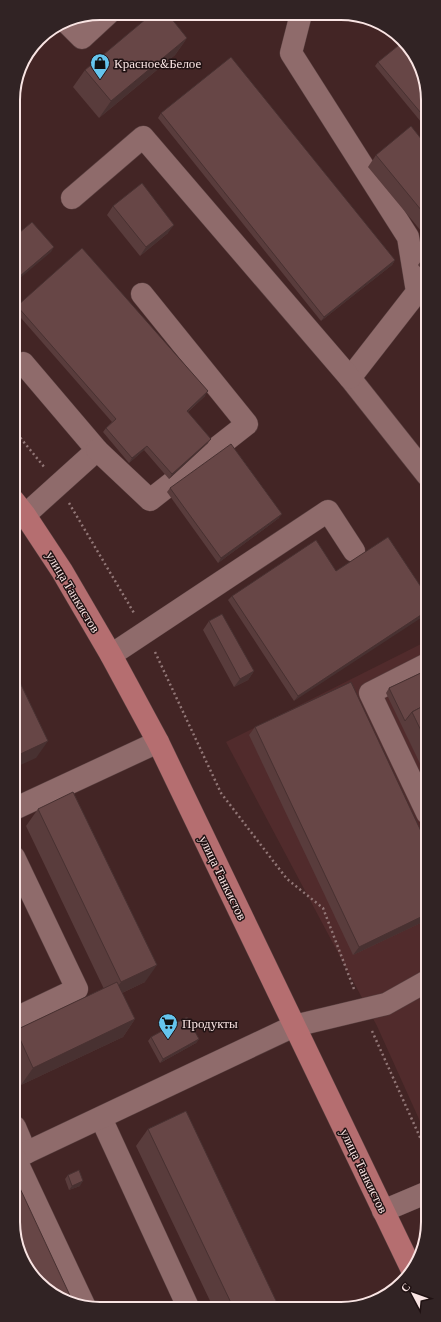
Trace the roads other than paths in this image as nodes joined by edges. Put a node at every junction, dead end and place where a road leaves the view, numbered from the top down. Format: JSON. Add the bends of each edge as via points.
{"nodes":[{"id":1,"x":101,"y":20,"type":"edge"},
{"id":2,"x":299,"y":20,"type":"edge"},
{"id":3,"x":71,"y":26,"type":"edge"},
{"id":4,"x":72,"y":198,"type":"dead end"},
{"id":5,"x":142,"y":294,"type":"dead end"},
{"id":6,"x":23,"y":363,"type":"dead end"},
{"id":7,"x":350,"y":378,"type":"junction"},
{"id":8,"x":97,"y":450,"type":"junction"},
{"id":9,"x":421,"y":467,"type":"edge"},
{"id":10,"x":20,"y":508,"type":"edge"},
{"id":11,"x":354,"y":551,"type":"dead end"},
{"id":12,"x":111,"y":654,"type":"junction"},
{"id":13,"x":421,"y":667,"type":"edge"},
{"id":14,"x":158,"y":742,"type":"junction"},
{"id":15,"x":421,"y":800,"type":"edge"},
{"id":16,"x":20,"y":806,"type":"edge"},
{"id":17,"x":20,"y":870,"type":"edge"},
{"id":18,"x":421,"y":985,"type":"edge"},
{"id":19,"x":20,"y":1016,"type":"edge"},
{"id":20,"x":294,"y":1026,"type":"junction"},
{"id":21,"x":100,"y":1118,"type":"junction"},
{"id":22,"x":20,"y":1156,"type":"edge"},
{"id":23,"x":20,"y":1158,"type":"edge"},
{"id":24,"x":421,"y":1195,"type":"edge"},
{"id":25,"x":383,"y":1211,"type":"junction"},
{"id":26,"x":409,"y":1263,"type":"edge"},
{"id":27,"x":82,"y":1299,"type":"edge"},
{"id":28,"x":186,"y":1302,"type":"edge"}],
"edges":[{"from":1,"to":3,"type":"street","via":[[82,38]]},
{"from":2,"to":7,"type":"street","via":[[291,53],[408,237],[417,292]]},
{"from":4,"to":7,"type":"street","via":[[143,137]]},
{"from":5,"to":8,"type":"street","via":[[247,424],[150,500]]},
{"from":6,"to":8,"type":"street"},
{"from":7,"to":9,"type":"street"},
{"from":8,"to":10,"type":"street","via":[[58,485]]},
{"from":10,"to":12,"type":"main road","name":"улица Танкистов","via":[[62,570]]},
{"from":11,"to":12,"type":"street","via":[[328,511]]},
{"from":12,"to":14,"type":"main road","name":"улица Танкистов"},
{"from":13,"to":15,"type":"street","via":[[370,693]]},
{"from":14,"to":16,"type":"street"},
{"from":14,"to":20,"type":"main road","name":"улица Танкистов"},
{"from":17,"to":19,"type":"street","via":[[77,989]]},
{"from":18,"to":20,"type":"street","via":[[386,1004]]},
{"from":20,"to":21,"type":"street"},
{"from":20,"to":25,"type":"main road","name":"улица Танкистов"},
{"from":21,"to":22,"type":"street"},
{"from":21,"to":28,"type":"street"},
{"from":23,"to":27,"type":"street"},
{"from":24,"to":25,"type":"street"},
{"from":25,"to":26,"type":"main road","name":"улица Танкистов"}]}
